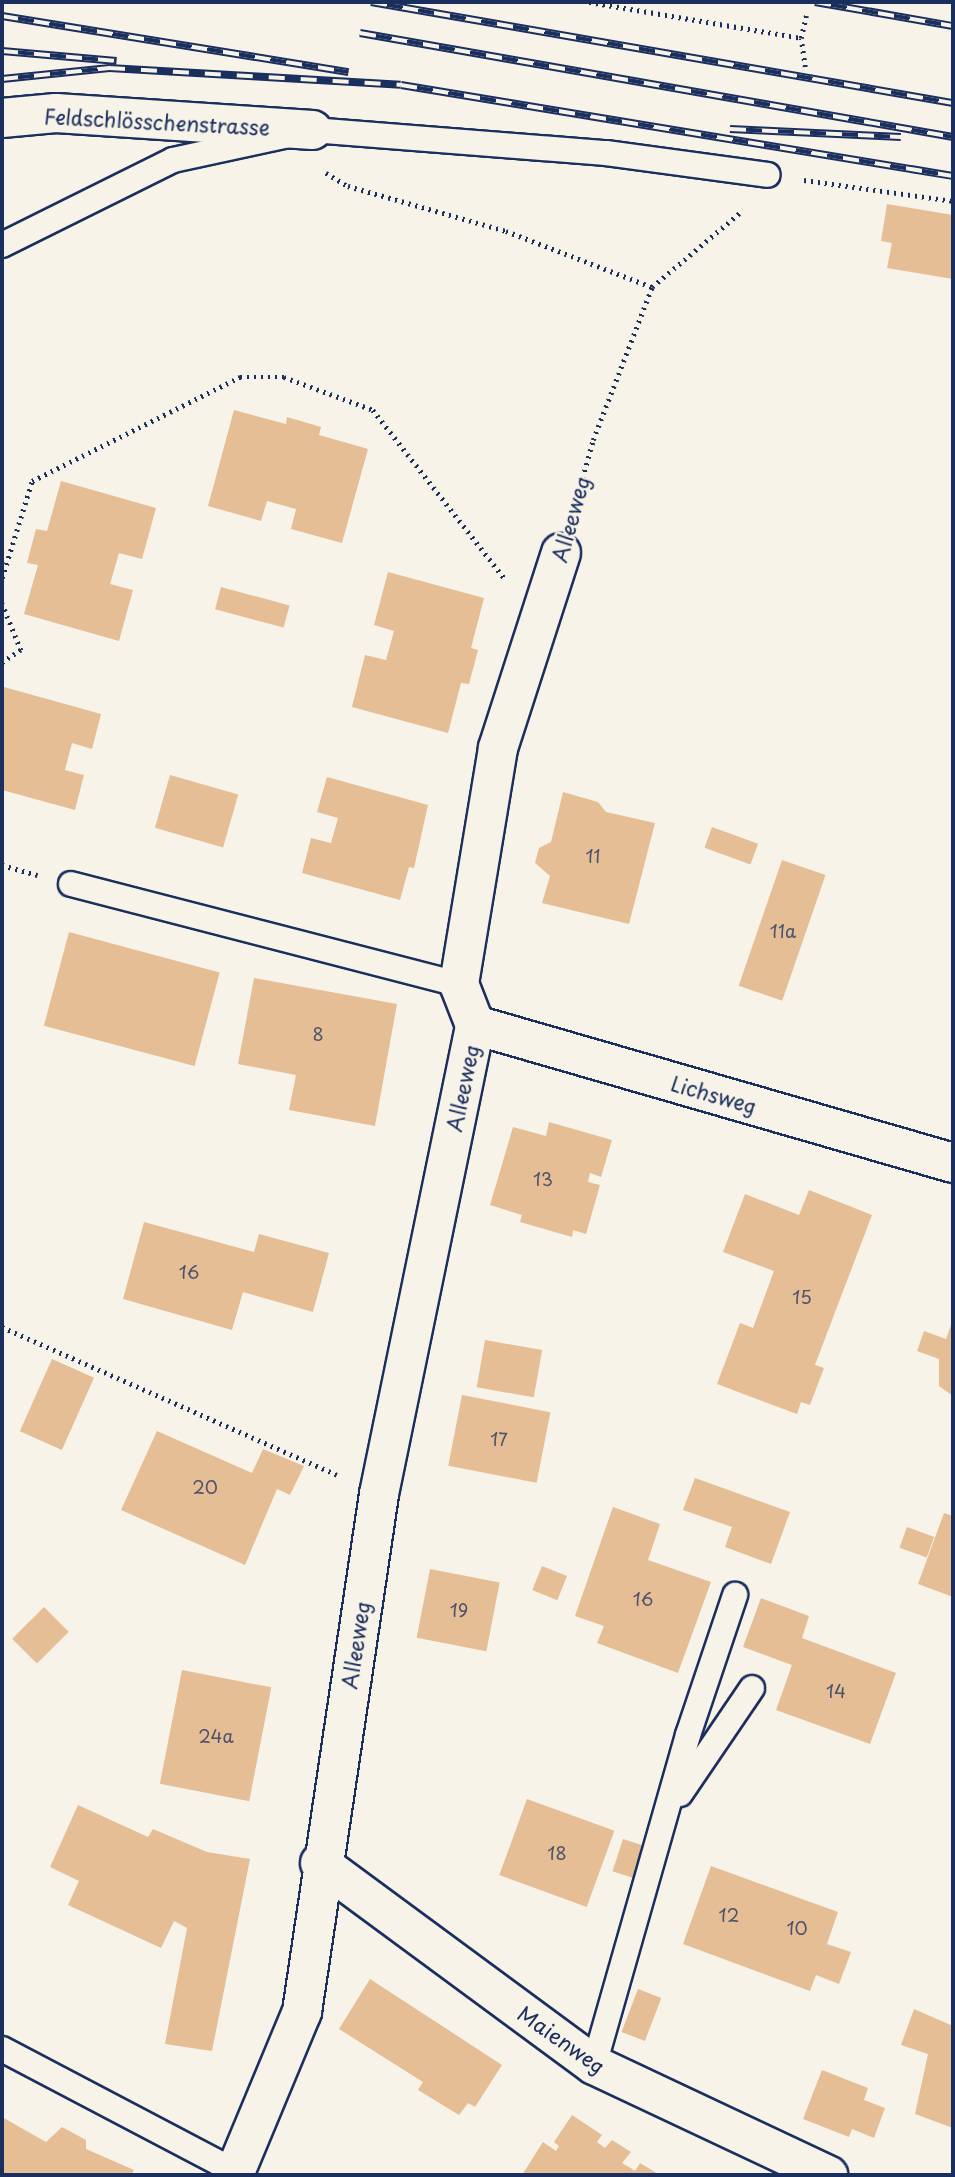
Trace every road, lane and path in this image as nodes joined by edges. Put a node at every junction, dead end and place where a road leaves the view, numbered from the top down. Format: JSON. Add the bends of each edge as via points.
{"nodes":[{"id":1,"x":589,"y":2,"type":"edge"},
{"id":2,"x":806,"y":16,"type":"dead end"},
{"id":3,"x":801,"y":38,"type":"junction"},
{"id":4,"x":805,"y":67,"type":"dead end"},
{"id":5,"x":2,"y":118,"type":"edge"},
{"id":6,"x":313,"y":147,"type":"junction"},
{"id":7,"x":768,"y":176,"type":"junction"},
{"id":8,"x":953,"y":201,"type":"edge"},
{"id":9,"x":2,"y":245,"type":"edge"},
{"id":10,"x":652,"y":287,"type":"junction"},
{"id":11,"x":561,"y":553,"type":"joint"},
{"id":12,"x":2,"y":578,"type":"edge"},
{"id":13,"x":508,"y":582,"type":"dead end"},
{"id":14,"x":2,"y":603,"type":"edge"},
{"id":15,"x":2,"y":663,"type":"edge"},
{"id":16,"x":71,"y":884,"type":"dead end"},
{"id":17,"x":459,"y":984,"type":"junction"},
{"id":18,"x":475,"y":1025,"type":"junction"},
{"id":19,"x":953,"y":1163,"type":"edge"},
{"id":20,"x":2,"y":1327,"type":"edge"},
{"id":21,"x":379,"y":1494,"type":"junction"},
{"id":22,"x":735,"y":1595,"type":"dead end"},
{"id":23,"x":752,"y":1688,"type":"dead end"},
{"id":24,"x":668,"y":1814,"type":"junction"},
{"id":25,"x":320,"y":1863,"type":"junction"},
{"id":26,"x":2,"y":2049,"type":"edge"},
{"id":27,"x":594,"y":2065,"type":"junction"},
{"id":28,"x":235,"y":2174,"type":"edge"},
{"id":29,"x":828,"y":2175,"type":"edge"}],
"edges":[{"from":1,"to":3,"type":"path"},
{"from":2,"to":3,"type":"path"},
{"from":3,"to":4,"type":"path"},
{"from":5,"to":6,"type":"street","name":"Feldschlösschenstrasse","via":[[56,113]]},
{"from":6,"to":7,"type":"lane","via":[[606,153]]},
{"from":6,"to":9,"type":"lane","via":[[173,160]]},
{"from":6,"to":10,"type":"path","via":[[348,186],[506,231]]},
{"from":7,"to":8,"type":"path"},
{"from":7,"to":10,"type":"path","via":[[746,207]]},
{"from":10,"to":11,"type":"path","name":"Alleeweg","via":[[593,440]]},
{"from":11,"to":17,"type":"street","name":"Alleeweg","via":[[498,748]]},
{"from":12,"to":13,"type":"path","via":[[32,481],[240,377],[273,377],[373,410]]},
{"from":14,"to":15,"type":"path","via":[[21,650]]},
{"from":16,"to":17,"type":"lane"},
{"from":17,"to":18,"type":"street","name":"Alleeweg"},
{"from":18,"to":19,"type":"street","name":"Lichsweg"},
{"from":18,"to":21,"type":"street","name":"Alleeweg"},
{"from":20,"to":21,"type":"path"},
{"from":21,"to":25,"type":"street","name":"Alleeweg"},
{"from":22,"to":24,"type":"lane","via":[[688,1735]]},
{"from":23,"to":24,"type":"lane","via":[[725,1721]]},
{"from":24,"to":27,"type":"lane"},
{"from":25,"to":27,"type":"street","name":"Maienweg"},
{"from":25,"to":28,"type":"street","name":"Alleeweg","via":[[302,2012]]},
{"from":26,"to":28,"type":"lane","name":"Alleeweg"},
{"from":27,"to":29,"type":"street","name":"Maienweg"}]}
